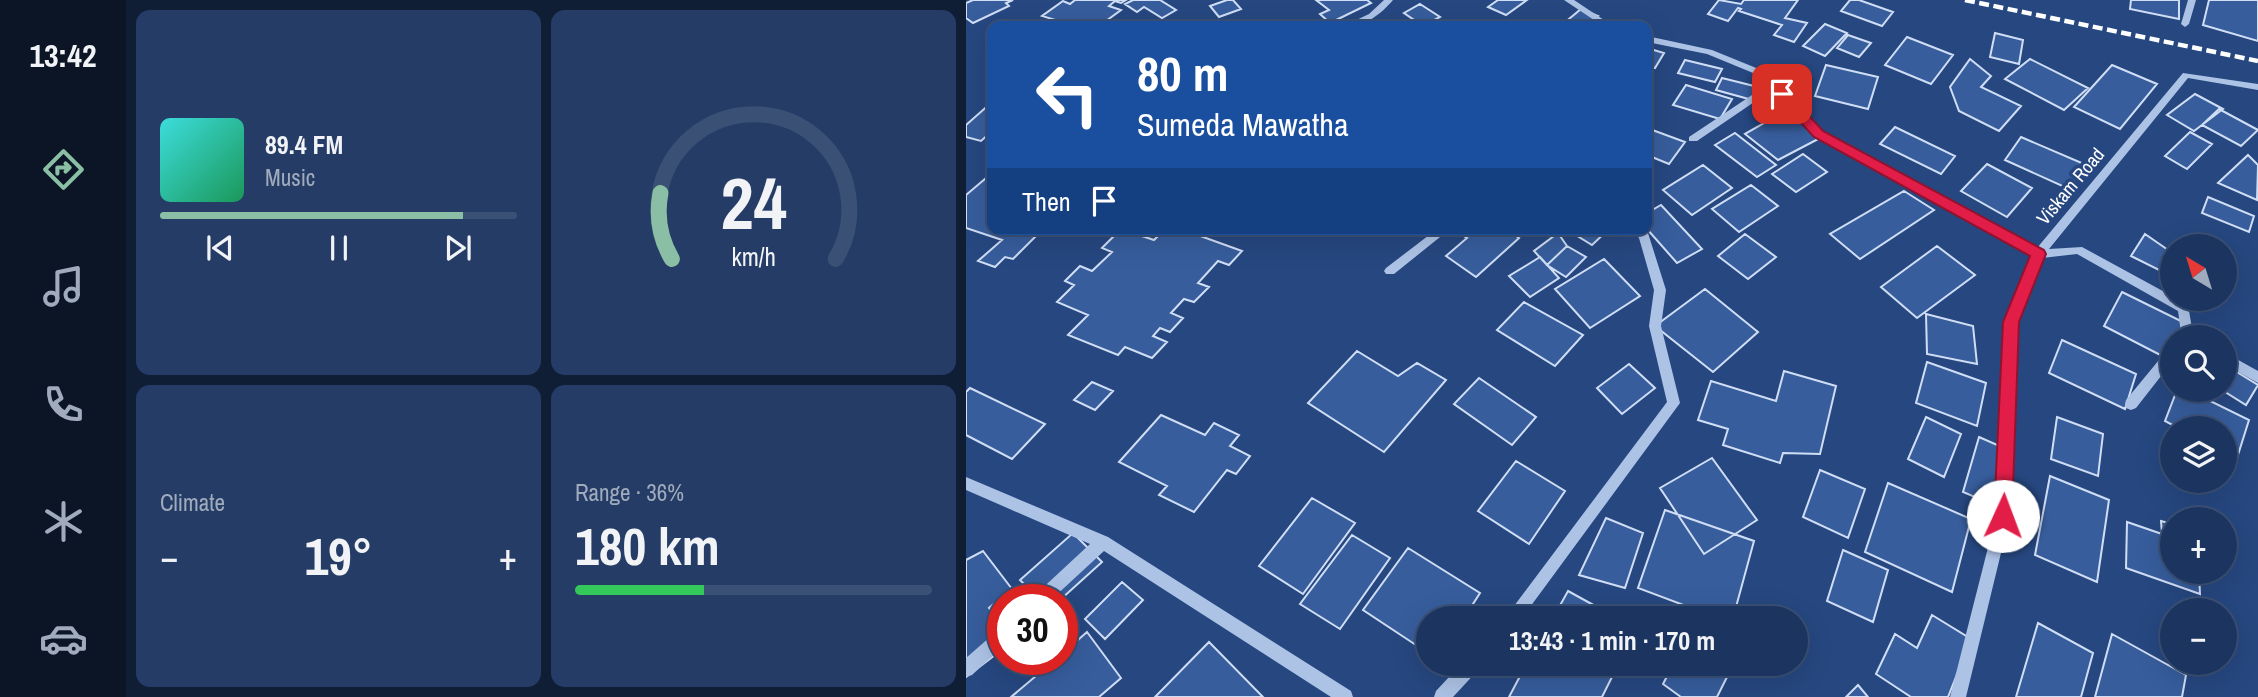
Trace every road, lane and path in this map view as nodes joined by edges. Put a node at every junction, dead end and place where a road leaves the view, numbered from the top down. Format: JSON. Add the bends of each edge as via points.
{"nodes":[{"id":1,"x":1389,"y":0,"type":"edge"},
{"id":2,"x":1568,"y":0,"type":"edge"},
{"id":3,"x":2192,"y":0,"type":"edge"},
{"id":4,"x":1360,"y":21,"type":"edge"},
{"id":5,"x":1601,"y":21,"type":"edge"},
{"id":6,"x":2185,"y":24,"type":"dead end"},
{"id":7,"x":1652,"y":40,"type":"edge"},
{"id":8,"x":1763,"y":74,"type":"junction"},
{"id":9,"x":2258,"y":87,"type":"edge"},
{"id":10,"x":1693,"y":139,"type":"dead end"},
{"id":11,"x":1437,"y":235,"type":"edge"},
{"id":12,"x":1643,"y":235,"type":"edge"},
{"id":13,"x":2038,"y":254,"type":"junction"},
{"id":14,"x":1390,"y":271,"type":"dead end"},
{"id":15,"x":2186,"y":325,"type":"edge"},
{"id":16,"x":2237,"y":365,"type":"edge"},
{"id":17,"x":2160,"y":368,"type":"edge"},
{"id":18,"x":2258,"y":378,"type":"edge"},
{"id":19,"x":2131,"y":404,"type":"dead end"},
{"id":20,"x":966,"y":483,"type":"edge"},
{"id":21,"x":1103,"y":541,"type":"junction"},
{"id":22,"x":1057,"y":584,"type":"edge"},
{"id":23,"x":1521,"y":606,"type":"edge"},
{"id":24,"x":987,"y":650,"type":"edge"},
{"id":25,"x":966,"y":669,"type":"edge"},
{"id":26,"x":1461,"y":676,"type":"edge"},
{"id":27,"x":1345,"y":697,"type":"edge"},
{"id":28,"x":1442,"y":697,"type":"edge"},
{"id":29,"x":1958,"y":697,"type":"edge"}],
"edges":[{"from":1,"to":4,"type":"street"},
{"from":2,"to":5,"type":"street"},
{"from":3,"to":6,"type":"street"},
{"from":7,"to":8,"type":"street","via":[[1709,52]]},
{"from":8,"to":10,"type":"street","via":[[1760,93]]},
{"from":8,"to":13,"type":"street","via":[[1819,134]]},
{"from":9,"to":13,"type":"street","name":"Viskam Road","via":[[2186,75]]},
{"from":11,"to":14,"type":"street"},
{"from":12,"to":23,"type":"street","via":[[1660,290],[1655,326],[1674,403]]},
{"from":13,"to":15,"type":"street","via":[[2078,250],[2184,308]]},
{"from":13,"to":29,"type":"street","name":"Viskam Road","via":[[2011,322],[2003,516]]},
{"from":16,"to":18,"type":"street"},
{"from":17,"to":19,"type":"street"},
{"from":20,"to":21,"type":"street"},
{"from":21,"to":22,"type":"street"},
{"from":21,"to":27,"type":"street"},
{"from":24,"to":25,"type":"street"},
{"from":26,"to":28,"type":"street"}]}
